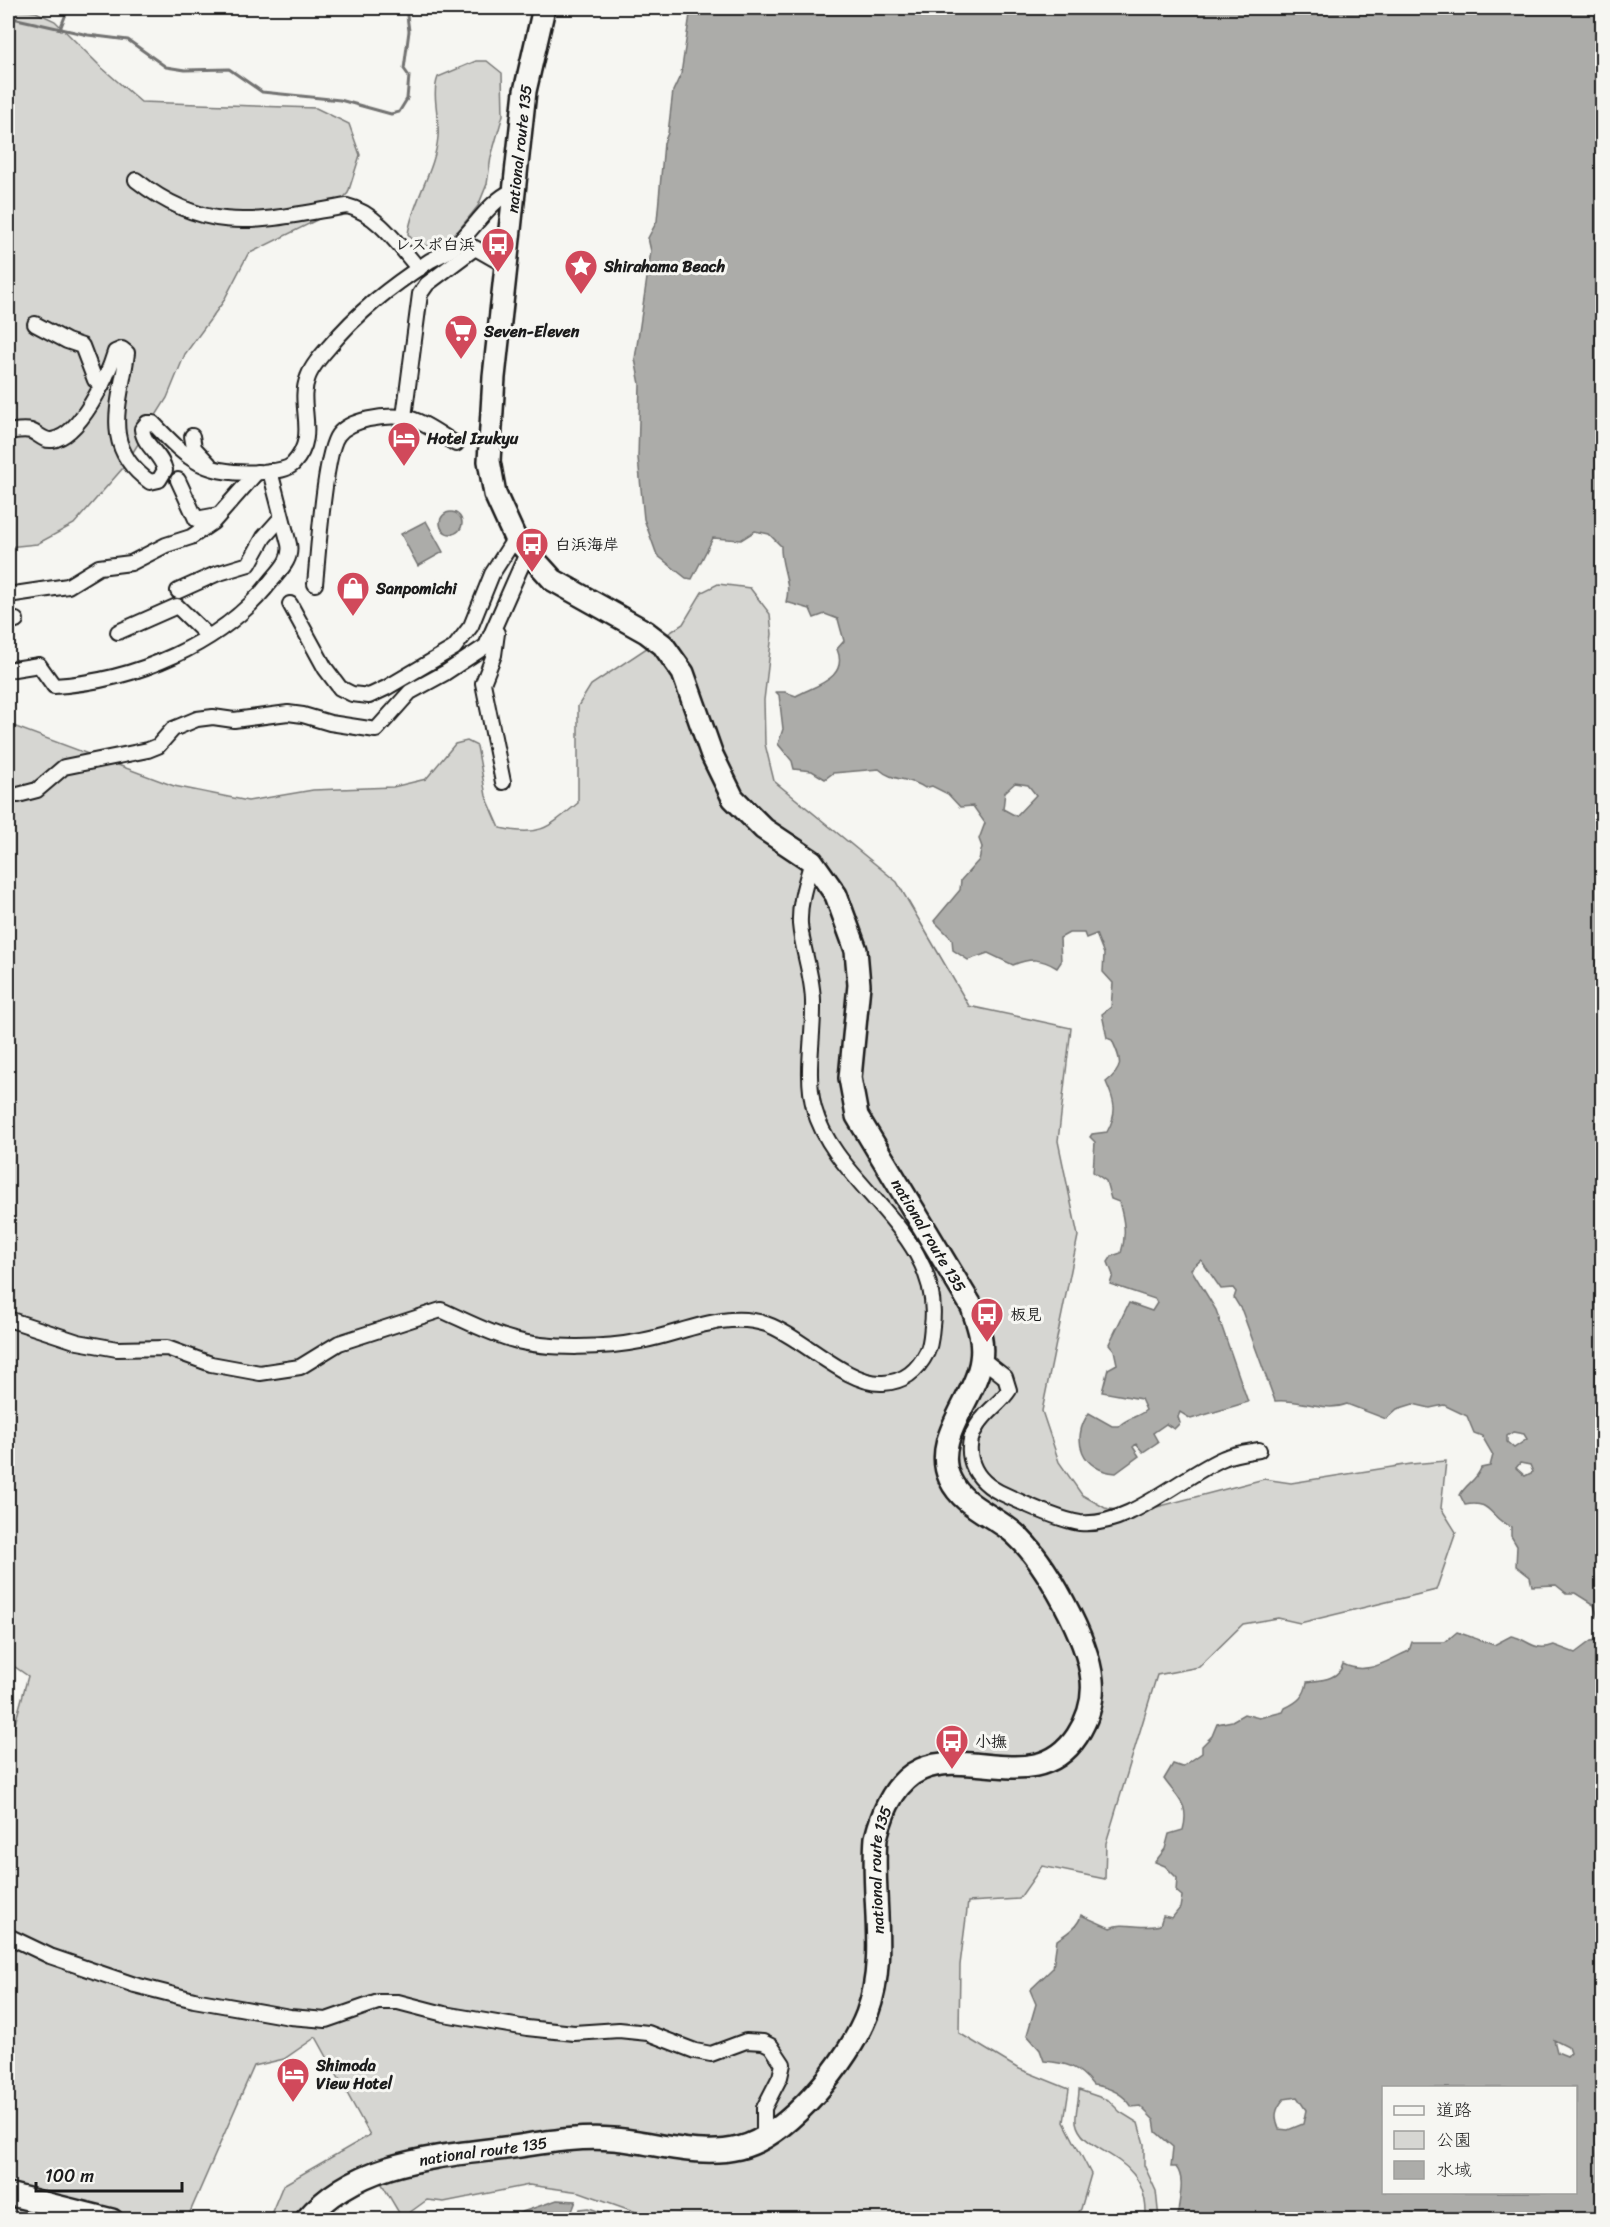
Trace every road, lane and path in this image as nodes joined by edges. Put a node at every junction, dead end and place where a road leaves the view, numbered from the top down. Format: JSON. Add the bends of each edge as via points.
{"nodes":[{"id":1,"x":544,"y":8,"type":"edge"},
{"id":2,"x":136,"y":180,"type":"dead end"},
{"id":3,"x":514,"y":190,"type":"junction"},
{"id":4,"x":507,"y":263,"type":"junction"},
{"id":5,"x":419,"y":269,"type":"junction"},
{"id":6,"x":35,"y":324,"type":"dead end"},
{"id":7,"x":102,"y":385,"type":"junction"},
{"id":8,"x":404,"y":417,"type":"junction"},
{"id":9,"x":8,"y":432,"type":"edge"},
{"id":10,"x":192,"y":436,"type":"dead end"},
{"id":11,"x":456,"y":444,"type":"dead end"},
{"id":12,"x":215,"y":470,"type":"junction"},
{"id":13,"x":263,"y":472,"type":"junction"},
{"id":14,"x":178,"y":480,"type":"dead end"},
{"id":15,"x":218,"y":515,"type":"junction"},
{"id":16,"x":281,"y":519,"type":"junction"},
{"id":17,"x":521,"y":545,"type":"junction"},
{"id":18,"x":315,"y":584,"type":"dead end"},
{"id":19,"x":178,"y":591,"type":"dead end"},
{"id":20,"x":8,"y":594,"type":"edge"},
{"id":21,"x":290,"y":604,"type":"dead end"},
{"id":22,"x":497,"y":625,"type":"junction"},
{"id":23,"x":118,"y":632,"type":"dead end"},
{"id":24,"x":208,"y":636,"type":"junction"},
{"id":25,"x":8,"y":670,"type":"edge"},
{"id":26,"x":503,"y":782,"type":"dead end"},
{"id":27,"x":18,"y":795,"type":"dead end"},
{"id":28,"x":812,"y":861,"type":"junction"},
{"id":29,"x":8,"y":1319,"type":"edge"},
{"id":30,"x":982,"y":1359,"type":"junction"},
{"id":31,"x":1260,"y":1450,"type":"dead end"},
{"id":32,"x":8,"y":1936,"type":"edge"},
{"id":33,"x":764,"y":2139,"type":"junction"},
{"id":34,"x":8,"y":2194,"type":"edge"},
{"id":35,"x":112,"y":2220,"type":"edge"},
{"id":36,"x":306,"y":2220,"type":"edge"}],
"edges":[{"from":1,"to":3,"type":"highway","name":"national route 135","via":[[525,91]]},
{"from":2,"to":5,"type":"street","via":[[161,200],[224,221],[259,221],[346,206],[358,209],[391,236]]},
{"from":3,"to":4,"type":"highway","name":"national route 135"},
{"from":3,"to":5,"type":"street","via":[[490,206],[454,247]]},
{"from":4,"to":8,"type":"street","via":[[476,248],[420,294]]},
{"from":4,"to":17,"type":"highway","name":"national route 135","via":[[489,461],[495,495]]},
{"from":5,"to":13,"type":"street","via":[[360,311],[313,367],[305,393],[305,441],[292,464]]},
{"from":6,"to":7,"type":"street","via":[[82,346],[91,373]]},
{"from":7,"to":9,"type":"street","via":[[61,438],[44,440],[28,430]]},
{"from":7,"to":12,"type":"street","via":[[115,352],[125,350],[115,427],[129,460],[150,482],[159,480],[165,470],[143,438],[142,429],[147,423],[153,423],[173,446],[202,467]]},
{"from":8,"to":11,"type":"street"},
{"from":8,"to":18,"type":"street","via":[[351,424],[334,441]]},
{"from":10,"to":12,"type":"street","via":[[194,448]]},
{"from":12,"to":13,"type":"street"},
{"from":13,"to":15,"type":"street"},
{"from":13,"to":16,"type":"street"},
{"from":14,"to":15,"type":"street","via":[[196,519]]},
{"from":15,"to":20,"type":"street","via":[[199,533],[131,563],[99,567],[68,586]]},
{"from":16,"to":19,"type":"street","via":[[264,537],[249,564]]},
{"from":16,"to":24,"type":"street","via":[[290,549],[285,564],[264,590]]},
{"from":17,"to":21,"type":"street","via":[[492,574],[471,626],[454,648],[369,696],[339,688]]},
{"from":17,"to":22,"type":"street"},
{"from":17,"to":28,"type":"highway","name":"national route 135","via":[[538,566],[563,586],[663,645],[683,673],[712,755],[733,798],[764,829]]},
{"from":22,"to":26,"type":"street","via":[[494,654],[483,682]]},
{"from":22,"to":27,"type":"street","via":[[482,650],[410,692],[376,730],[288,713],[197,719],[173,729],[158,746],[64,767],[37,790]]},
{"from":23,"to":24,"type":"street","via":[[177,606]]},
{"from":24,"to":25,"type":"street","via":[[162,661],[99,681],[54,686],[39,665]]},
{"from":28,"to":29,"type":"street","via":[[801,901],[800,924],[813,1000],[814,1107],[826,1138],[903,1234],[929,1277],[933,1295],[930,1347],[919,1369],[902,1379],[866,1381],[785,1333],[750,1319],[724,1320],[640,1342],[564,1346],[515,1341],[441,1310],[339,1343],[300,1367],[260,1373],[211,1364],[167,1348],[117,1349],[78,1342]]},
{"from":28,"to":30,"type":"highway","name":"national route 135","via":[[836,895],[856,950],[859,985],[850,1078],[857,1116],[972,1307],[981,1334]]},
{"from":30,"to":31,"type":"street","via":[[1005,1377],[1009,1390],[976,1429],[970,1446],[976,1475],[1002,1494],[1080,1523],[1122,1515],[1166,1494],[1222,1459]]},
{"from":30,"to":33,"type":"highway","name":"national route 135","via":[[950,1436],[945,1461],[949,1479],[972,1506],[1014,1533],[1049,1576],[1087,1651],[1093,1687],[1090,1707],[1072,1742],[1043,1764],[1012,1767],[939,1763],[907,1778],[893,1793],[876,1838],[875,1974],[868,2013],[850,2048],[823,2082],[799,2110]]},
{"from":32,"to":33,"type":"street","via":[[50,1956],[135,1985],[291,2017],[326,2020],[378,2002],[398,2002],[526,2028],[574,2033],[648,2033],[711,2054],[746,2041],[763,2043],[771,2046],[783,2064],[764,2108]]},
{"from":33,"to":36,"type":"highway","name":"national route 135","via":[[741,2148],[691,2151],[614,2139],[577,2138],[417,2160],[374,2171],[348,2184]]},
{"from":34,"to":35,"type":"highway"}]}
